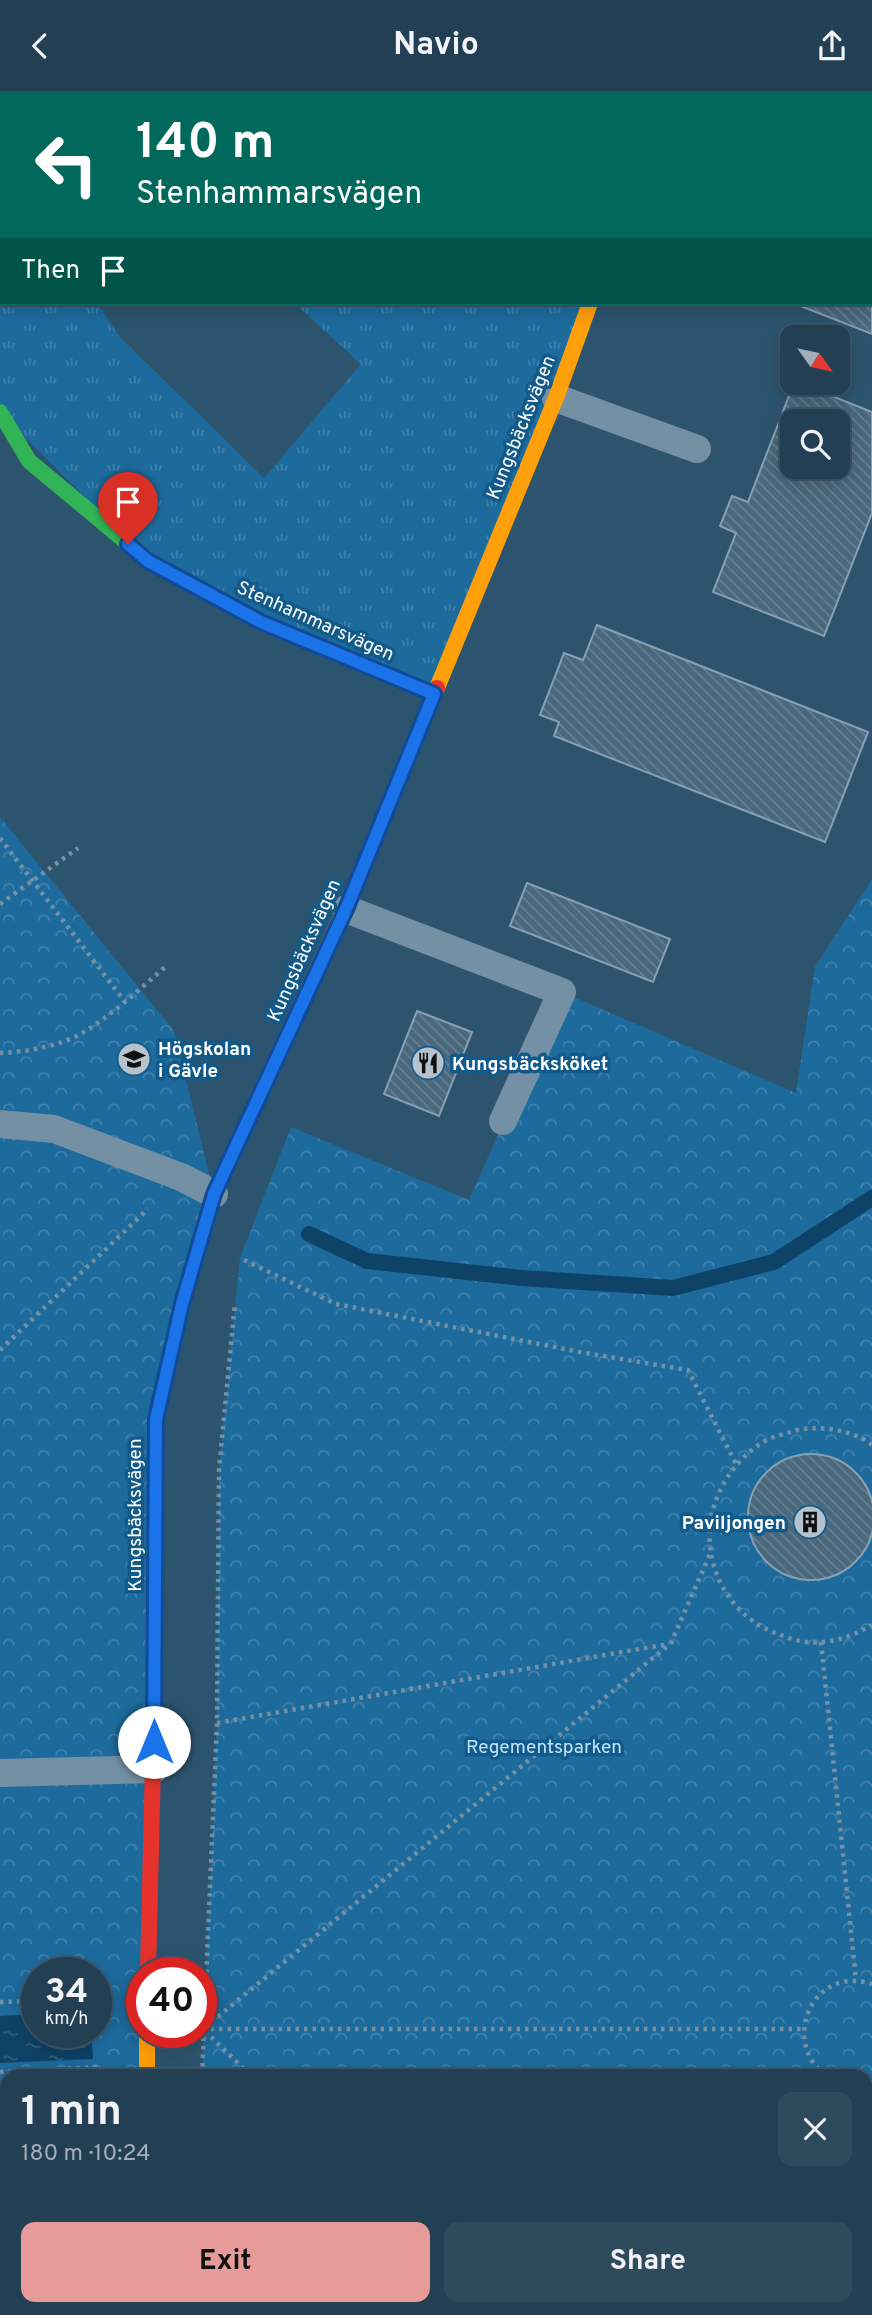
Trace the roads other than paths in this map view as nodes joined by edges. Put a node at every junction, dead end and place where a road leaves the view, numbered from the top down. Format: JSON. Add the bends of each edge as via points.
{"nodes":[{"id":1,"x":589,"y":305,"type":"edge"},
{"id":2,"x":556,"y":398,"type":"junction"},
{"id":3,"x":0,"y":412,"type":"edge"},
{"id":4,"x":697,"y":449,"type":"dead end"},
{"id":5,"x":434,"y":694,"type":"junction"},
{"id":6,"x":346,"y":909,"type":"junction"},
{"id":7,"x":503,"y":1121,"type":"dead end"},
{"id":8,"x":0,"y":1124,"type":"edge"},
{"id":9,"x":214,"y":1194,"type":"junction"},
{"id":10,"x":154,"y":1769,"type":"junction"},
{"id":11,"x":0,"y":1773,"type":"edge"},
{"id":12,"x":148,"y":1957,"type":"edge"},
{"id":13,"x":147,"y":2048,"type":"edge"},
{"id":14,"x":147,"y":2069,"type":"edge"}],
"edges":[{"from":1,"to":2,"type":"street","name":"Kungsbäcksvägen"},
{"from":2,"to":4,"type":"lane"},
{"from":2,"to":5,"type":"street","name":"Kungsbäcksvägen"},
{"from":3,"to":5,"type":"street","name":"Stenhammarsvägen","via":[[29,461],[148,561],[261,622]]},
{"from":5,"to":6,"type":"street","name":"Kungsbäcksvägen"},
{"from":6,"to":7,"type":"lane","via":[[562,992]]},
{"from":6,"to":9,"type":"street","name":"Kungsbäcksvägen"},
{"from":8,"to":9,"type":"lane","via":[[54,1129]]},
{"from":9,"to":10,"type":"street","name":"Kungsbäcksvägen","via":[[182,1304],[156,1419]]},
{"from":10,"to":11,"type":"lane"},
{"from":10,"to":12,"type":"street","name":"Kungsbäcksvägen"},
{"from":13,"to":14,"type":"street"}]}
